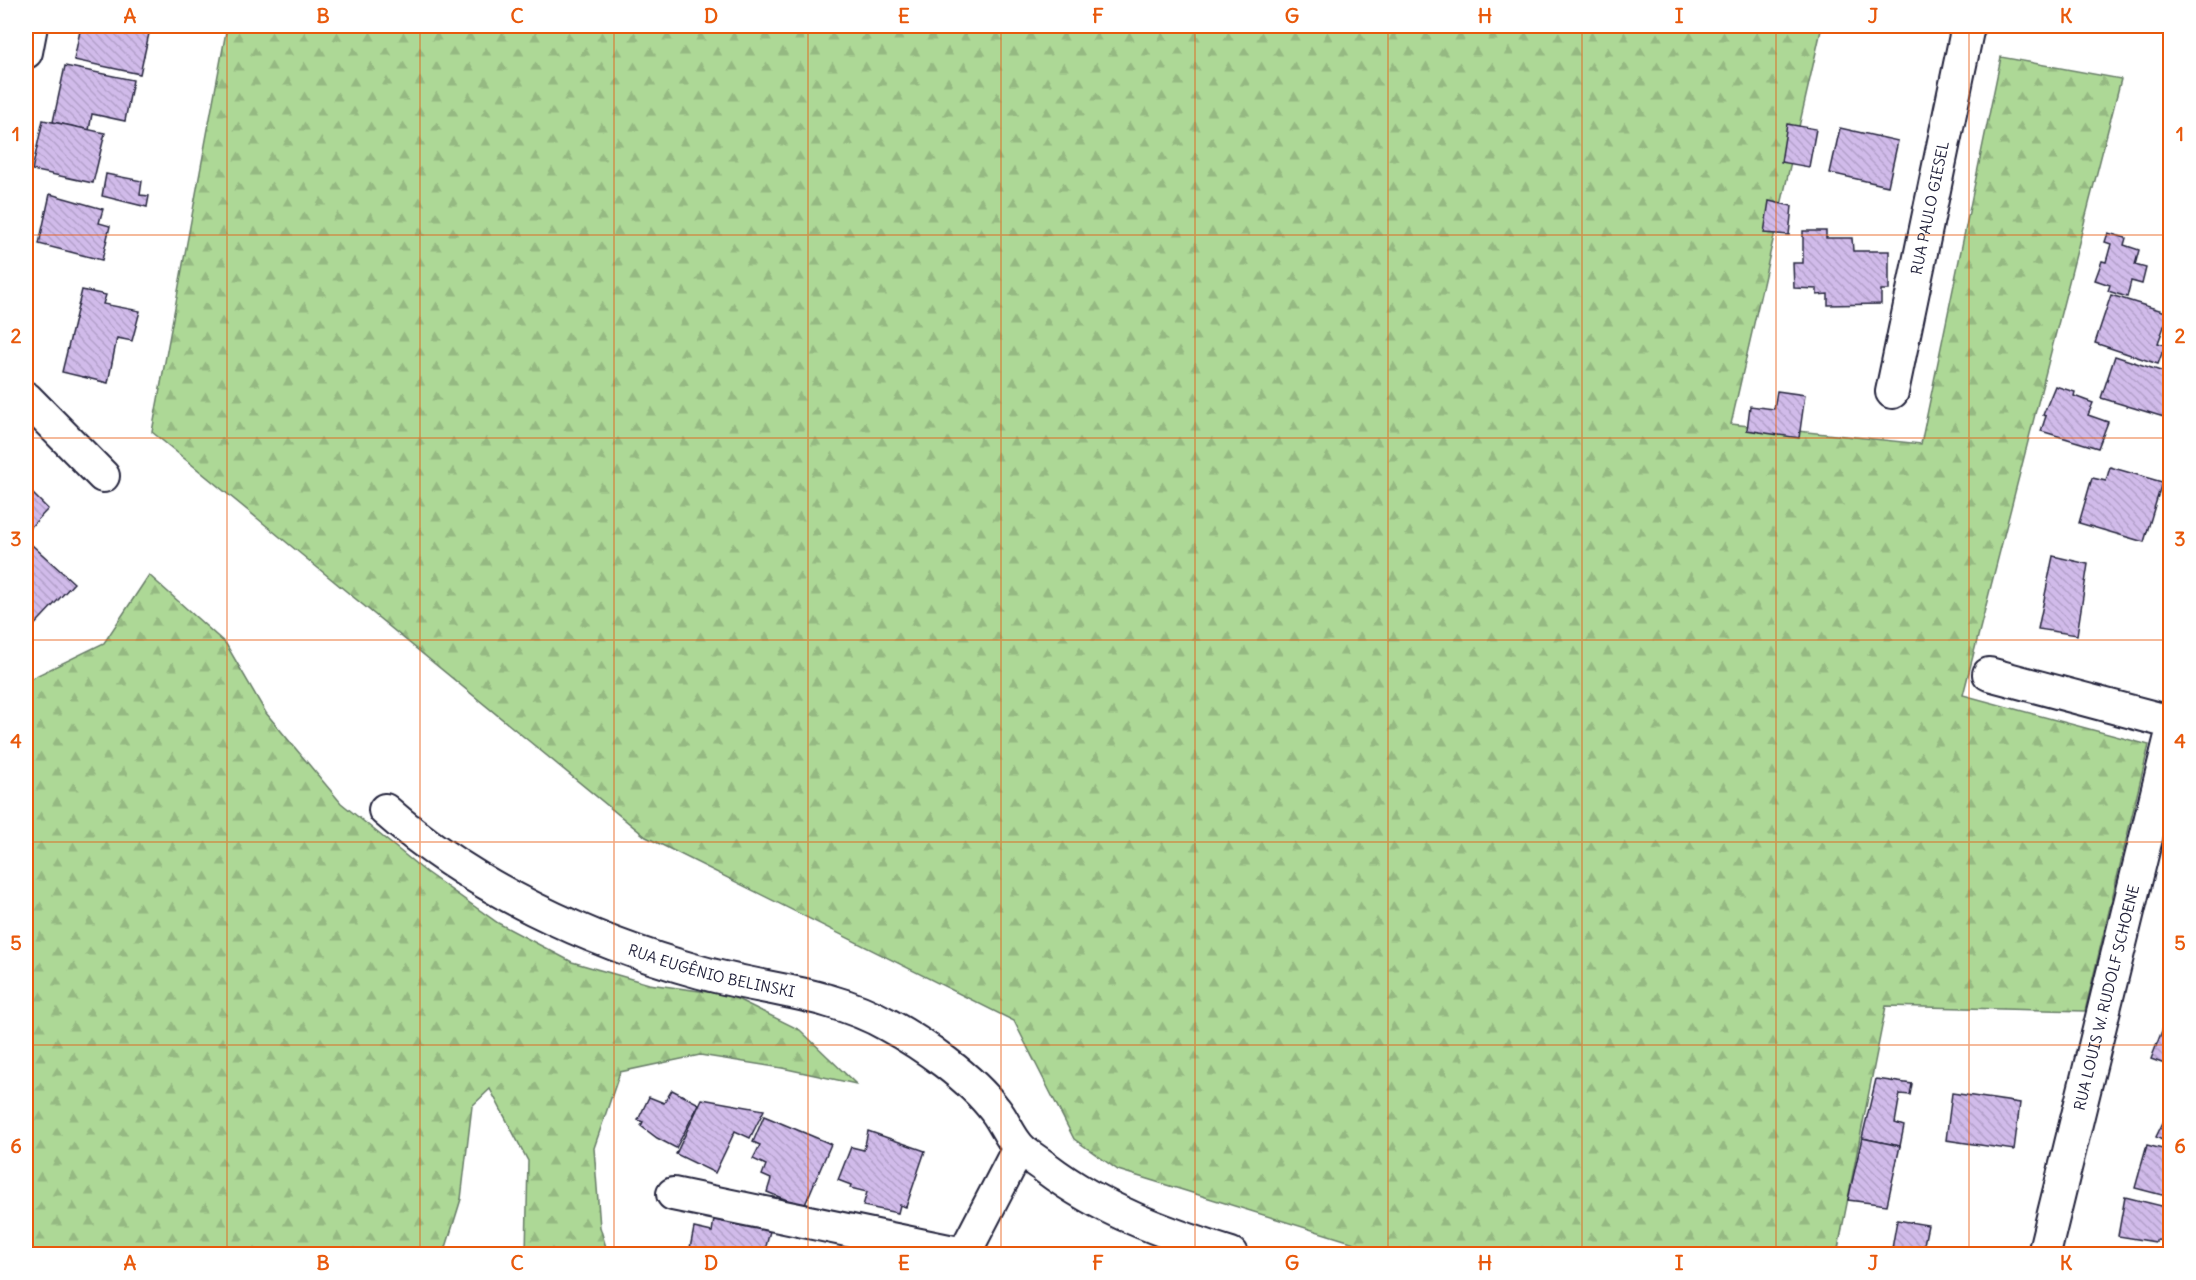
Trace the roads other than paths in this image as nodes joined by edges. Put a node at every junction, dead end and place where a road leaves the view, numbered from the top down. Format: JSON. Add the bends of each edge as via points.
{"nodes":[{"id":1,"x":31,"y":26,"type":"edge"},
{"id":2,"x":1968,"y":26,"type":"edge"},
{"id":3,"x":26,"y":52,"type":"edge"},
{"id":4,"x":1892,"y":392,"type":"dead end"},
{"id":5,"x":26,"y":398,"type":"edge"},
{"id":6,"x":103,"y":476,"type":"dead end"},
{"id":7,"x":1989,"y":675,"type":"dead end"},
{"id":8,"x":2170,"y":722,"type":"edge"},
{"id":9,"x":2170,"y":740,"type":"edge"},
{"id":10,"x":385,"y":810,"type":"dead end"},
{"id":11,"x":1019,"y":1148,"type":"junction"},
{"id":12,"x":673,"y":1194,"type":"dead end"},
{"id":13,"x":963,"y":1254,"type":"edge"},
{"id":14,"x":1231,"y":1254,"type":"edge"},
{"id":15,"x":2044,"y":1254,"type":"edge"}],
"edges":[{"from":1,"to":3,"type":"street"},
{"from":2,"to":4,"type":"street","name":"RUA PAULO GIESEL"},
{"from":5,"to":6,"type":"street"},
{"from":7,"to":8,"type":"street"},
{"from":9,"to":15,"type":"street","name":"RUA LOUIS W. RUDOLF SCHOENE"},
{"from":10,"to":11,"type":"street","name":"RUA EUGÊNIO BELINSKI","via":[[419,840],[465,871],[554,917],[636,952],[702,973],[850,1006],[888,1025],[965,1080],[994,1109]]},
{"from":11,"to":13,"type":"street"},
{"from":11,"to":14,"type":"street","via":[[1078,1192],[1131,1219]]},
{"from":12,"to":13,"type":"street"}]}
